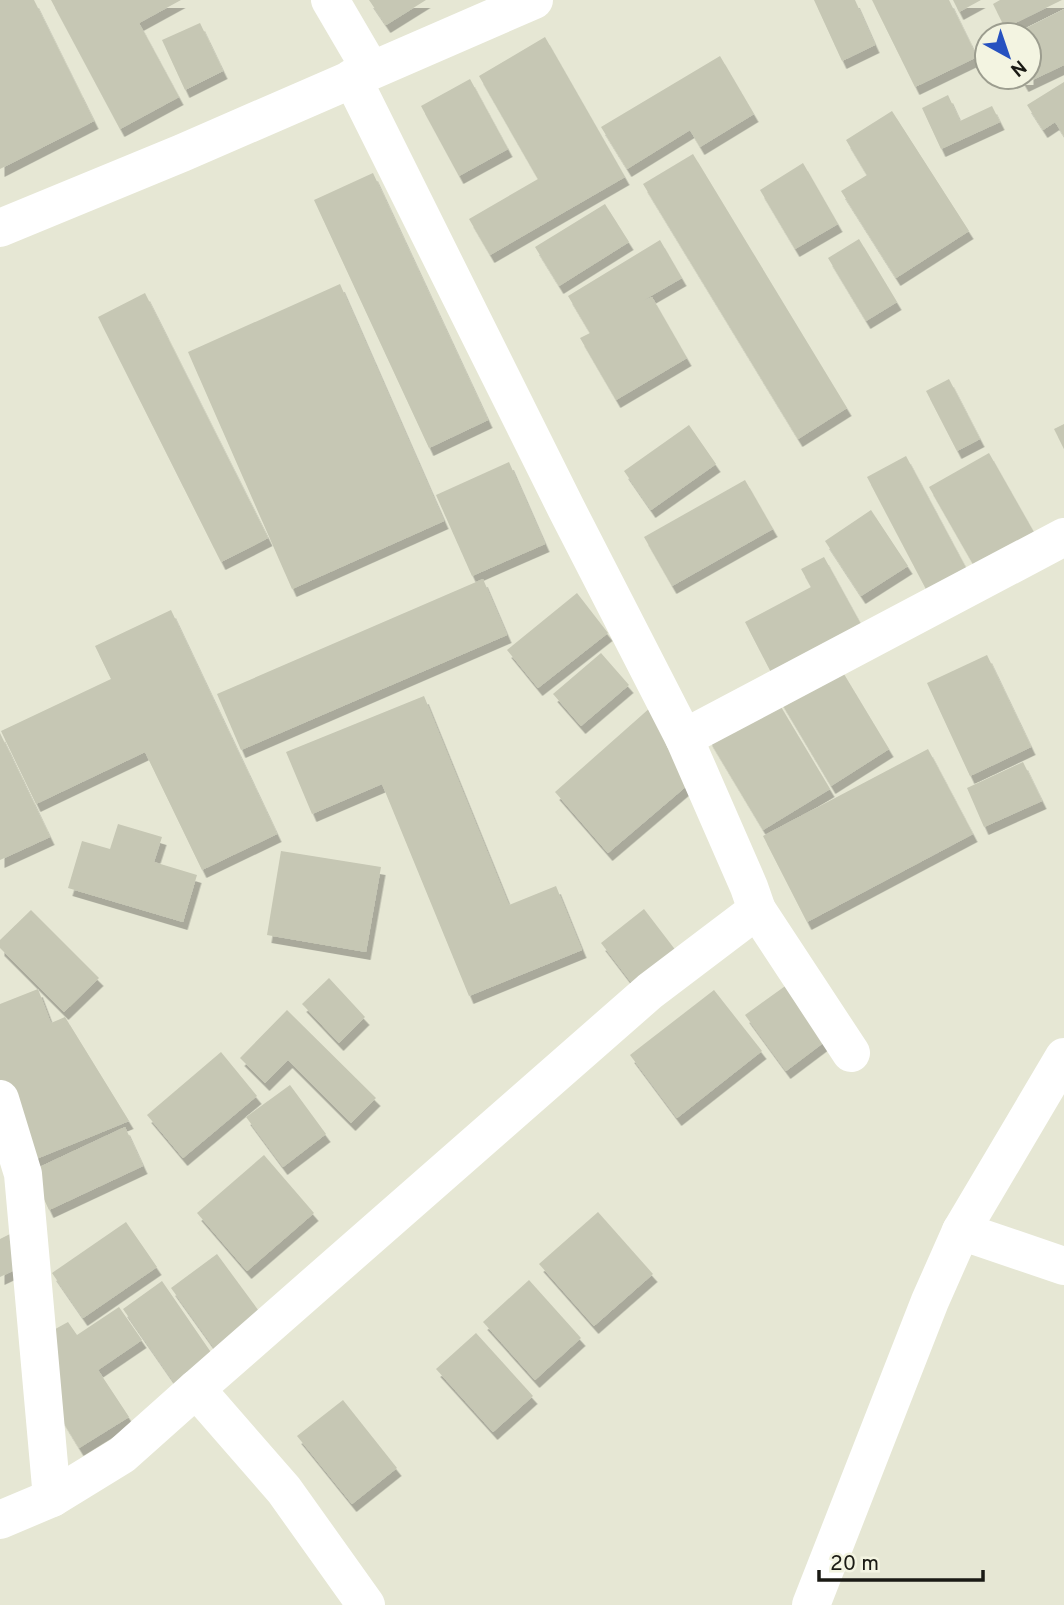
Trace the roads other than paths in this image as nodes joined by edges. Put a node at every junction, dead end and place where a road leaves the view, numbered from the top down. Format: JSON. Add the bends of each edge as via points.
{"nodes":[{"id":1,"x":330,"y":0,"type":"edge"},
{"id":2,"x":534,"y":0,"type":"edge"},
{"id":3,"x":362,"y":74,"type":"junction"},
{"id":4,"x":0,"y":228,"type":"edge"},
{"id":5,"x":1064,"y":537,"type":"edge"},
{"id":6,"x":684,"y":738,"type":"junction"},
{"id":7,"x":757,"y":910,"type":"junction"},
{"id":8,"x":851,"y":1053,"type":"dead end"},
{"id":9,"x":1064,"y":1057,"type":"edge"},
{"id":10,"x":0,"y":1099,"type":"edge"},
{"id":11,"x":961,"y":1231,"type":"junction"},
{"id":12,"x":1064,"y":1266,"type":"edge"},
{"id":13,"x":196,"y":1389,"type":"junction"},
{"id":14,"x":52,"y":1498,"type":"junction"},
{"id":15,"x":0,"y":1520,"type":"edge"},
{"id":16,"x":366,"y":1605,"type":"edge"},
{"id":17,"x":812,"y":1605,"type":"edge"}],
"edges":[{"from":1,"to":3,"type":"street"},
{"from":2,"to":3,"type":"street"},
{"from":3,"to":4,"type":"street"},
{"from":3,"to":6,"type":"street","via":[[566,508]]},
{"from":5,"to":6,"type":"street"},
{"from":6,"to":7,"type":"street"},
{"from":7,"to":8,"type":"street"},
{"from":7,"to":13,"type":"street","via":[[650,991]]},
{"from":9,"to":11,"type":"street"},
{"from":10,"to":14,"type":"street","via":[[23,1174]]},
{"from":11,"to":12,"type":"street"},
{"from":11,"to":17,"type":"street"},
{"from":13,"to":14,"type":"street","via":[[122,1455]]},
{"from":13,"to":16,"type":"street","via":[[284,1490]]},
{"from":14,"to":15,"type":"street"}]}
